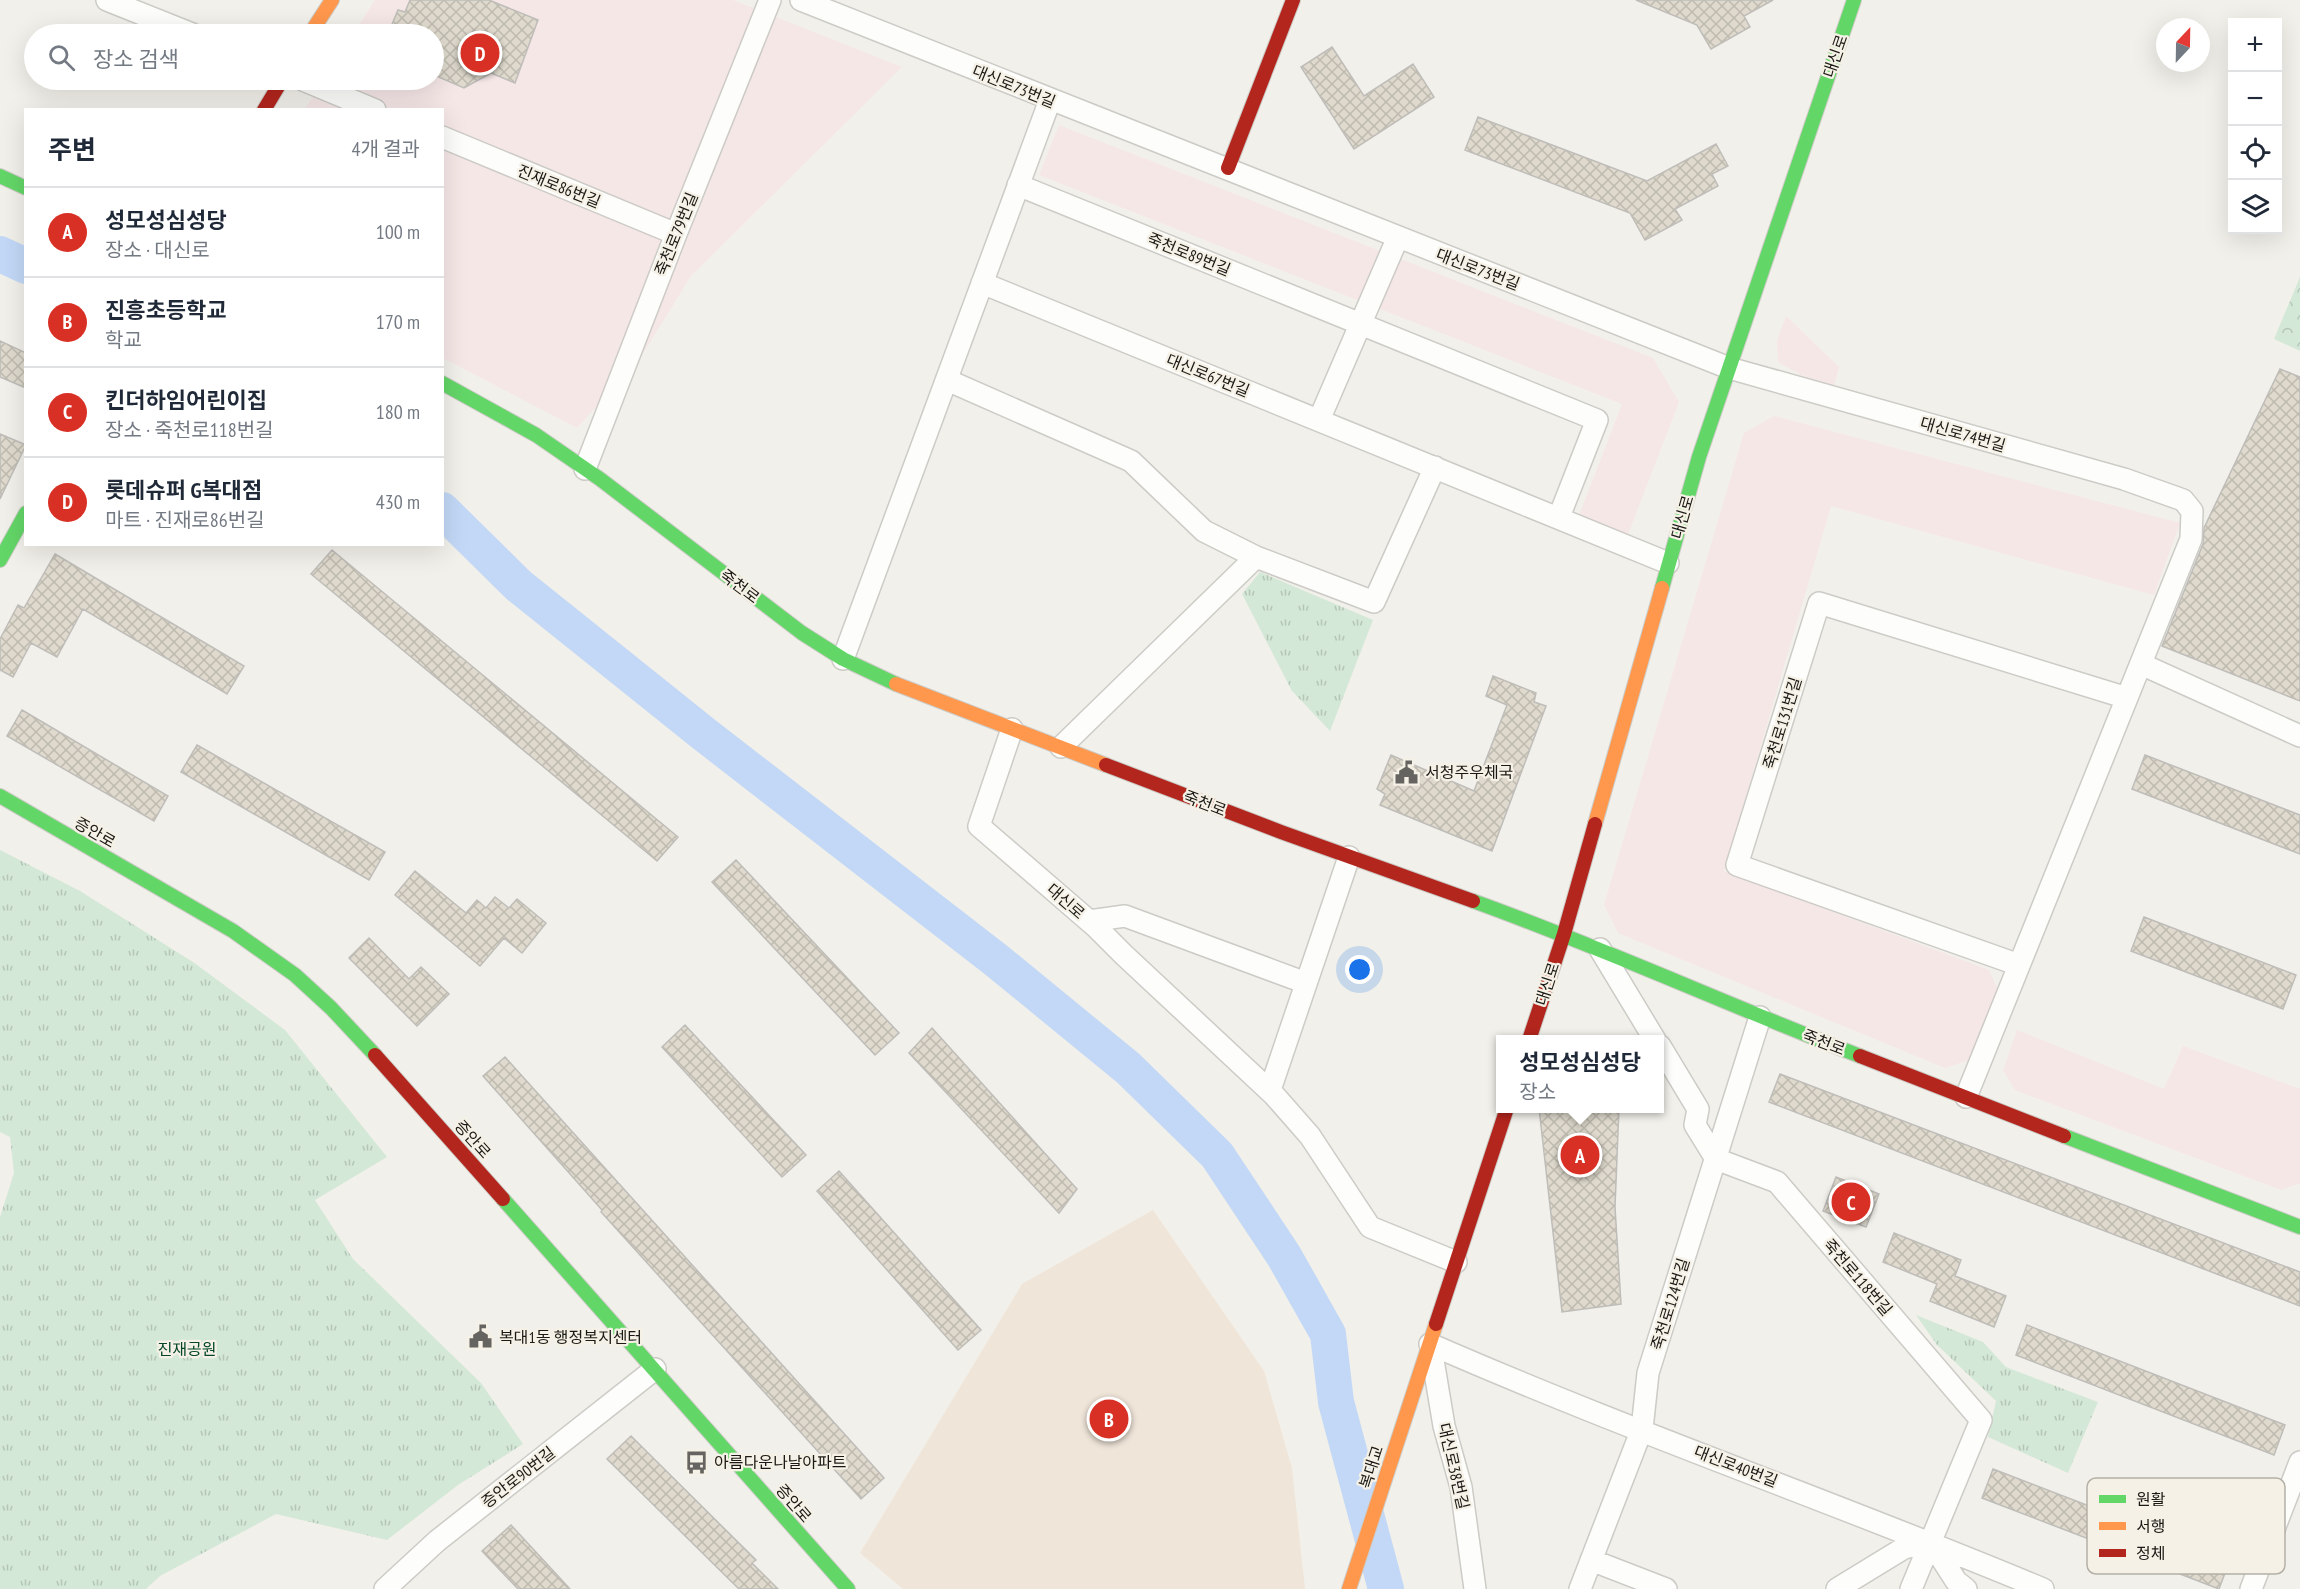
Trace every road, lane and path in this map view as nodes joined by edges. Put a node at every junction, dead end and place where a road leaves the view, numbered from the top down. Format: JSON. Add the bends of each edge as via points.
{"nodes":[{"id":1,"x":107,"y":0,"type":"edge"},
{"id":2,"x":332,"y":0,"type":"edge"},
{"id":3,"x":770,"y":0,"type":"edge"},
{"id":4,"x":801,"y":0,"type":"edge"},
{"id":5,"x":1293,"y":0,"type":"edge"},
{"id":6,"x":1854,"y":0,"type":"edge"},
{"id":7,"x":167,"y":24,"type":"edge"},
{"id":8,"x":316,"y":24,"type":"edge"},
{"id":9,"x":276,"y":90,"type":"edge"},
{"id":10,"x":327,"y":90,"type":"edge"},
{"id":11,"x":1050,"y":100,"type":"junction"},
{"id":12,"x":265,"y":108,"type":"edge"},
{"id":13,"x":370,"y":108,"type":"edge"},
{"id":14,"x":444,"y":138,"type":"edge"},
{"id":15,"x":1228,"y":168,"type":"junction"},
{"id":16,"x":0,"y":176,"type":"edge"},
{"id":17,"x":1018,"y":185,"type":"junction"},
{"id":18,"x":24,"y":187,"type":"edge"},
{"id":19,"x":676,"y":234,"type":"junction"},
{"id":20,"x":1398,"y":237,"type":"junction"},
{"id":21,"x":982,"y":283,"type":"junction"},
{"id":22,"x":1360,"y":324,"type":"junction"},
{"id":23,"x":1729,"y":368,"type":"junction"},
{"id":24,"x":946,"y":380,"type":"junction"},
{"id":25,"x":444,"y":384,"type":"edge"},
{"id":26,"x":1319,"y":420,"type":"junction"},
{"id":27,"x":1435,"y":467,"type":"junction"},
{"id":28,"x":585,"y":469,"type":"junction"},
{"id":29,"x":24,"y":517,"type":"edge"},
{"id":30,"x":1559,"y":517,"type":"junction"},
{"id":31,"x":1256,"y":557,"type":"junction"},
{"id":32,"x":0,"y":560,"type":"edge"},
{"id":33,"x":1668,"y":563,"type":"junction"},
{"id":34,"x":843,"y":659,"type":"junction"},
{"id":35,"x":2140,"y":664,"type":"junction"},
{"id":36,"x":2127,"y":698,"type":"junction"},
{"id":37,"x":1012,"y":729,"type":"junction"},
{"id":38,"x":2300,"y":736,"type":"edge"},
{"id":39,"x":1061,"y":747,"type":"junction"},
{"id":40,"x":0,"y":796,"type":"edge"},
{"id":41,"x":1349,"y":857,"type":"junction"},
{"id":42,"x":1089,"y":921,"type":"junction"},
{"id":43,"x":1564,"y":934,"type":"junction"},
{"id":44,"x":1600,"y":949,"type":"junction"},
{"id":45,"x":2019,"y":965,"type":"junction"},
{"id":46,"x":1306,"y":982,"type":"junction"},
{"id":47,"x":1760,"y":1017,"type":"junction"},
{"id":48,"x":1531,"y":1035,"type":"edge"},
{"id":49,"x":1652,"y":1035,"type":"edge"},
{"id":50,"x":1664,"y":1054,"type":"edge"},
{"id":51,"x":1270,"y":1090,"type":"junction"},
{"id":52,"x":1966,"y":1097,"type":"junction"},
{"id":53,"x":1505,"y":1113,"type":"edge"},
{"id":54,"x":1716,"y":1159,"type":"junction"},
{"id":55,"x":2300,"y":1227,"type":"edge"},
{"id":56,"x":1456,"y":1262,"type":"junction"},
{"id":57,"x":1428,"y":1349,"type":"junction"},
{"id":58,"x":655,"y":1370,"type":"junction"},
{"id":59,"x":1641,"y":1429,"type":"junction"},
{"id":60,"x":2300,"y":1462,"type":"edge"},
{"id":61,"x":2285,"y":1501,"type":"edge"},
{"id":62,"x":1931,"y":1542,"type":"junction"},
{"id":63,"x":1591,"y":1560,"type":"junction"},
{"id":64,"x":2257,"y":1574,"type":"edge"},
{"id":65,"x":385,"y":1589,"type":"edge"},
{"id":66,"x":848,"y":1589,"type":"edge"},
{"id":67,"x":1349,"y":1589,"type":"edge"},
{"id":68,"x":1475,"y":1589,"type":"edge"},
{"id":69,"x":1580,"y":1589,"type":"edge"},
{"id":70,"x":1666,"y":1589,"type":"edge"},
{"id":71,"x":1837,"y":1589,"type":"edge"},
{"id":72,"x":1911,"y":1589,"type":"edge"},
{"id":73,"x":1966,"y":1589,"type":"edge"},
{"id":74,"x":2043,"y":1589,"type":"edge"},
{"id":75,"x":2251,"y":1589,"type":"edge"}],
"edges":[{"from":1,"to":7,"type":"street"},
{"from":2,"to":8,"type":"street"},
{"from":3,"to":19,"type":"street","name":"죽천로79번길"},
{"from":4,"to":11,"type":"street","name":"대신로73번길"},
{"from":5,"to":15,"type":"street"},
{"from":6,"to":23,"type":"street","name":"대신로"},
{"from":9,"to":12,"type":"street"},
{"from":10,"to":13,"type":"street"},
{"from":11,"to":15,"type":"street","name":"대신로73번길"},
{"from":11,"to":17,"type":"street"},
{"from":14,"to":19,"type":"street","name":"진재로86번길"},
{"from":15,"to":20,"type":"street","name":"대신로73번길"},
{"from":16,"to":18,"type":"street"},
{"from":17,"to":21,"type":"street"},
{"from":17,"to":22,"type":"street","name":"죽천로89번길"},
{"from":19,"to":28,"type":"street","name":"죽천로79번길"},
{"from":20,"to":22,"type":"street"},
{"from":20,"to":23,"type":"street","name":"대신로73번길"},
{"from":21,"to":24,"type":"street"},
{"from":21,"to":26,"type":"street","name":"대신로67번길"},
{"from":22,"to":26,"type":"street"},
{"from":22,"to":30,"type":"street","via":[[1597,420]]},
{"from":23,"to":33,"type":"street","name":"대신로"},
{"from":23,"to":35,"type":"street","name":"대신로74번길","via":[[2124,479],[2183,500],[2193,511],[2191,539]]},
{"from":24,"to":31,"type":"street","via":[[1131,461],[1204,531]]},
{"from":24,"to":34,"type":"street"},
{"from":25,"to":28,"type":"street","name":"죽천로","via":[[536,435]]},
{"from":26,"to":27,"type":"street","name":"대신로67번길"},
{"from":27,"to":30,"type":"street","name":"대신로67번길"},
{"from":27,"to":31,"type":"street","via":[[1374,602]]},
{"from":28,"to":34,"type":"street","name":"죽천로","via":[[802,633]]},
{"from":29,"to":32,"type":"street"},
{"from":30,"to":33,"type":"street","name":"대신로67번길"},
{"from":31,"to":39,"type":"street"},
{"from":33,"to":43,"type":"street","name":"대신로"},
{"from":34,"to":37,"type":"street","name":"죽천로"},
{"from":35,"to":36,"type":"street"},
{"from":35,"to":38,"type":"street"},
{"from":36,"to":45,"type":"street"},
{"from":36,"to":45,"type":"street","name":"죽천로131번길","via":[[1820,603],[1737,865]]},
{"from":37,"to":39,"type":"street","name":"죽천로"},
{"from":37,"to":42,"type":"street","name":"대신로","via":[[979,826]]},
{"from":39,"to":41,"type":"street","name":"죽천로"},
{"from":40,"to":58,"type":"street","name":"증안로","via":[[233,931],[296,975],[377,1056]]},
{"from":41,"to":43,"type":"street","name":"죽천로"},
{"from":41,"to":46,"type":"street"},
{"from":42,"to":46,"type":"street","via":[[1125,916]]},
{"from":42,"to":51,"type":"street","name":"대신로"},
{"from":43,"to":44,"type":"street","name":"죽천로"},
{"from":43,"to":48,"type":"street","name":"대신로"},
{"from":44,"to":47,"type":"street","name":"죽천로"},
{"from":44,"to":49,"type":"street"},
{"from":45,"to":52,"type":"street"},
{"from":46,"to":51,"type":"street"},
{"from":47,"to":52,"type":"street","name":"죽천로"},
{"from":47,"to":54,"type":"street","name":"죽천로124번길"},
{"from":50,"to":54,"type":"street","via":[[1698,1109],[1695,1125]]},
{"from":51,"to":56,"type":"street","name":"대신로","via":[[1310,1136],[1370,1227]]},
{"from":52,"to":55,"type":"street","name":"죽천로"},
{"from":53,"to":56,"type":"street"},
{"from":54,"to":59,"type":"street","name":"죽천로124번길","via":[[1648,1373]]},
{"from":54,"to":62,"type":"street","name":"죽천로118번길","via":[[1776,1182],[1982,1420]]},
{"from":56,"to":57,"type":"street"},
{"from":57,"to":59,"type":"street","name":"대신로40번길"},
{"from":57,"to":67,"type":"street","name":"복대교"},
{"from":57,"to":68,"type":"street","name":"대신로38번길","via":[[1461,1487]]},
{"from":58,"to":65,"type":"street","name":"증안로90번길","via":[[437,1541]]},
{"from":58,"to":66,"type":"street","name":"증안로"},
{"from":59,"to":62,"type":"street","name":"대신로40번길"},
{"from":59,"to":63,"type":"street","name":"죽천로124번길"},
{"from":60,"to":61,"type":"street"},
{"from":62,"to":71,"type":"street","via":[[1904,1548]]},
{"from":62,"to":72,"type":"street","name":"죽천로118번길"},
{"from":62,"to":73,"type":"street","via":[[1956,1581]]},
{"from":62,"to":74,"type":"street","name":"대신로40번길"},
{"from":63,"to":69,"type":"street","name":"죽천로124번길"},
{"from":63,"to":70,"type":"street"},
{"from":64,"to":75,"type":"street"}]}
